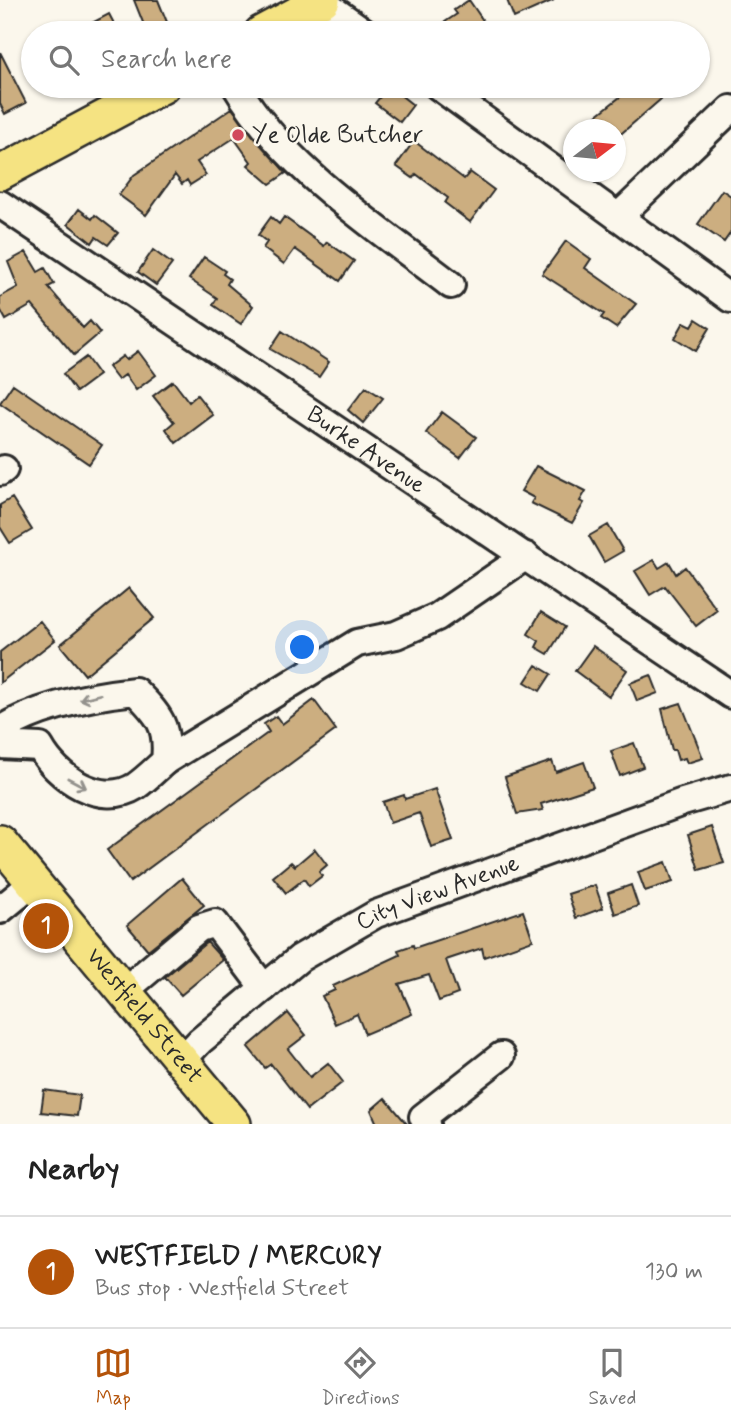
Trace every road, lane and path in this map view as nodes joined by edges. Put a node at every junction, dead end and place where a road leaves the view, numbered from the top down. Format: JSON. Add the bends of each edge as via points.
{"nodes":[{"id":1,"x":322,"y":1,"type":"edge"},
{"id":2,"x":284,"y":21,"type":"edge"},
{"id":3,"x":350,"y":21,"type":"edge"},
{"id":4,"x":141,"y":98,"type":"edge"},
{"id":5,"x":245,"y":98,"type":"edge"},
{"id":6,"x":454,"y":98,"type":"edge"},
{"id":7,"x":731,"y":108,"type":"edge"},
{"id":8,"x":0,"y":173,"type":"edge"},
{"id":9,"x":0,"y":204,"type":"edge"},
{"id":10,"x":618,"y":217,"type":"junction"},
{"id":11,"x":452,"y":285,"type":"dead end"},
{"id":12,"x":731,"y":299,"type":"edge"},
{"id":13,"x":526,"y":556,"type":"junction"},
{"id":14,"x":731,"y":695,"type":"edge"},
{"id":15,"x":45,"y":710,"type":"junction"},
{"id":16,"x":0,"y":730,"type":"edge"},
{"id":17,"x":0,"y":745,"type":"edge"},
{"id":18,"x":40,"y":747,"type":"junction"},
{"id":19,"x":165,"y":761,"type":"junction"},
{"id":20,"x":731,"y":789,"type":"edge"},
{"id":21,"x":0,"y":842,"type":"edge"},
{"id":22,"x":33,"y":883,"type":"junction"},
{"id":23,"x":0,"y":910,"type":"edge"},
{"id":24,"x":264,"y":988,"type":"junction"},
{"id":25,"x":123,"y":992,"type":"junction"},
{"id":26,"x":501,"y":1056,"type":"dead end"},
{"id":27,"x":180,"y":1062,"type":"junction"},
{"id":28,"x":234,"y":1124,"type":"edge"},
{"id":29,"x":427,"y":1124,"type":"edge"}],
"edges":[{"from":1,"to":2,"type":"main road"},
{"from":1,"to":3,"type":"street"},
{"from":4,"to":8,"type":"main road"},
{"from":5,"to":11,"type":"street","via":[[279,145]]},
{"from":6,"to":10,"type":"street"},
{"from":7,"to":10,"type":"street"},
{"from":9,"to":13,"type":"street","name":"Burke Avenue"},
{"from":10,"to":12,"type":"street"},
{"from":13,"to":14,"type":"street","name":"Burke Avenue"},
{"from":13,"to":19,"type":"street","via":[[437,617],[396,635],[357,643]]},
{"from":15,"to":16,"type":"street"},
{"from":15,"to":18,"type":"street"},
{"from":19,"to":15,"type":"street","one_way":true,"via":[[167,741],[159,715],[135,691],[97,695]]},
{"from":17,"to":18,"type":"street"},
{"from":18,"to":19,"type":"street","one_way":true,"via":[[75,786],[107,793],[134,787]]},
{"from":20,"to":24,"type":"street","name":"City View Avenue","via":[[683,802],[376,914],[300,958]]},
{"from":21,"to":22,"type":"main road","name":"Westfield Street"},
{"from":22,"to":23,"type":"street"},
{"from":22,"to":25,"type":"main road","name":"Westfield Street"},
{"from":24,"to":25,"type":"street","via":[[215,923],[199,929]]},
{"from":24,"to":27,"type":"street","name":"City View Avenue"},
{"from":25,"to":27,"type":"main road","name":"Westfield Street"},
{"from":26,"to":29,"type":"street","via":[[423,1117]]},
{"from":27,"to":28,"type":"main road","name":"Westfield Street"}]}
